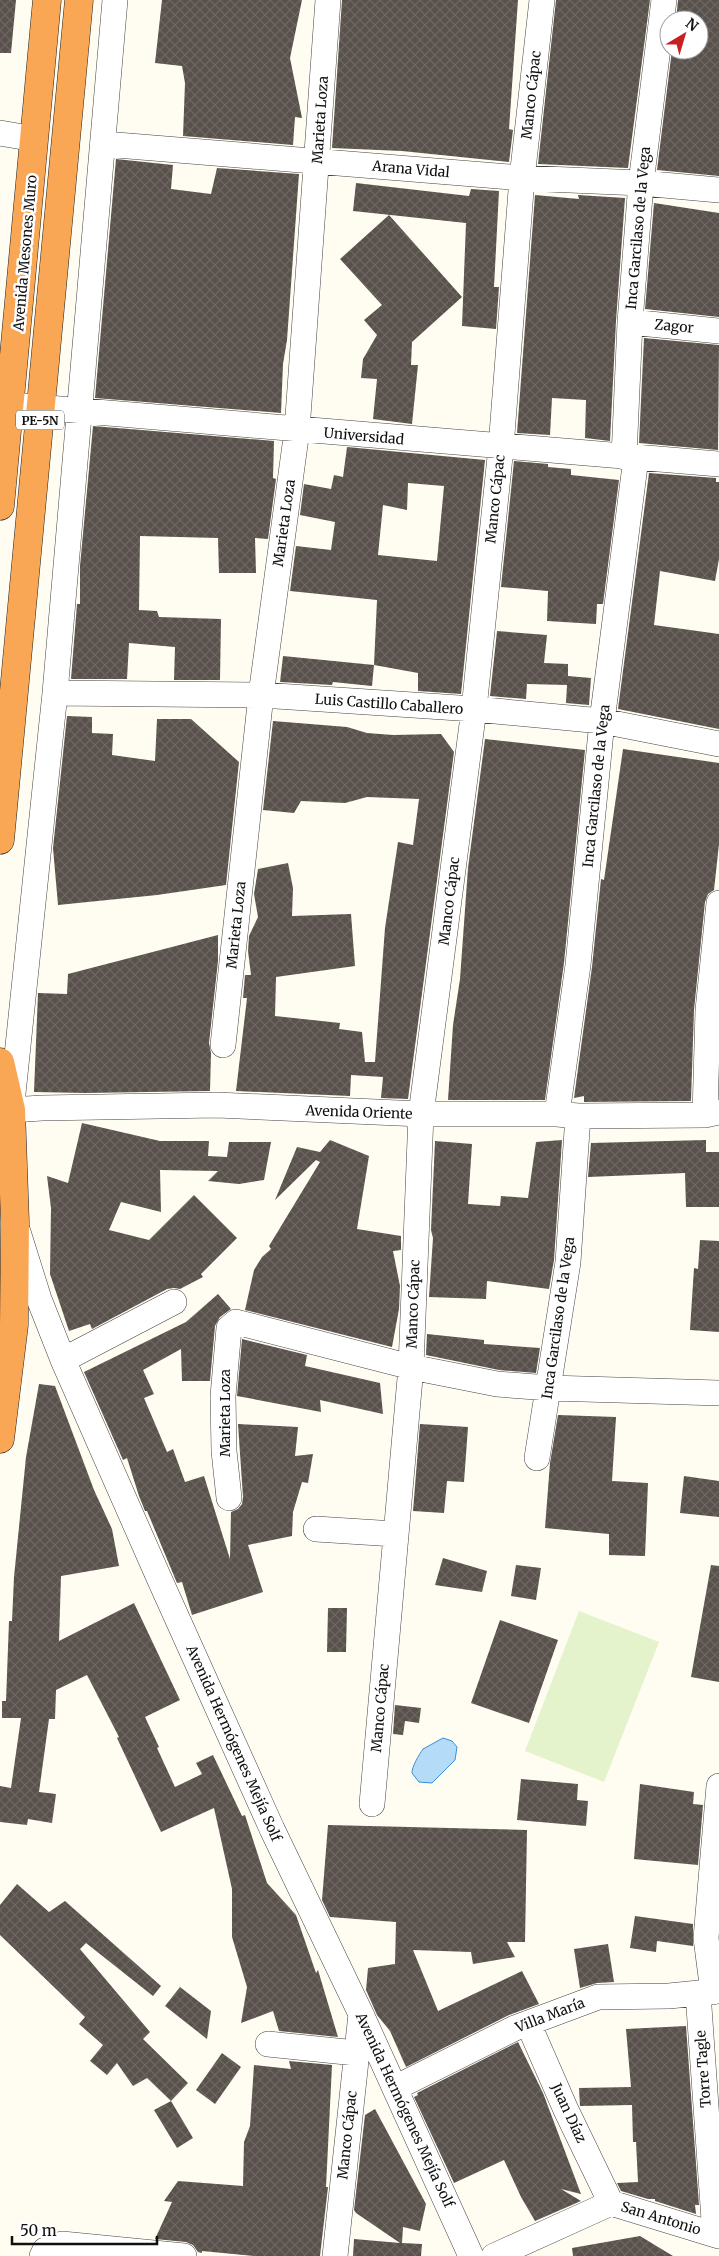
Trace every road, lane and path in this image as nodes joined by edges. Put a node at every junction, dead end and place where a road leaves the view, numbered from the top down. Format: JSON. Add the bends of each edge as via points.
{"nodes":[{"id":1,"x":47,"y":0,"type":"edge"},
{"id":2,"x":79,"y":0,"type":"edge"},
{"id":3,"x":115,"y":0,"type":"edge"},
{"id":4,"x":328,"y":0,"type":"edge"},
{"id":5,"x":542,"y":0,"type":"edge"},
{"id":6,"x":664,"y":0,"type":"edge"},
{"id":7,"x":0,"y":133,"type":"edge"},
{"id":8,"x":35,"y":140,"type":"junction"},
{"id":9,"x":104,"y":144,"type":"junction"},
{"id":10,"x":317,"y":161,"type":"junction"},
{"id":11,"x":522,"y":178,"type":"junction"},
{"id":12,"x":641,"y":183,"type":"junction"},
{"id":13,"x":719,"y":190,"type":"edge"},
{"id":14,"x":630,"y":322,"type":"junction"},
{"id":15,"x":719,"y":330,"type":"edge"},
{"id":16,"x":5,"y":404,"type":"edge"},
{"id":17,"x":41,"y":407,"type":"junction"},
{"id":18,"x":79,"y":410,"type":"junction"},
{"id":19,"x":297,"y":430,"type":"junction"},
{"id":20,"x":500,"y":447,"type":"junction"},
{"id":21,"x":630,"y":457,"type":"junction"},
{"id":22,"x":719,"y":464,"type":"edge"},
{"id":23,"x":0,"y":506,"type":"edge"},
{"id":24,"x":55,"y":693,"type":"junction"},
{"id":25,"x":261,"y":695,"type":"junction"},
{"id":26,"x":474,"y":709,"type":"junction"},
{"id":27,"x":602,"y":721,"type":"junction"},
{"id":28,"x":719,"y":744,"type":"edge"},
{"id":29,"x":0,"y":840,"type":"edge"},
{"id":30,"x":719,"y":903,"type":"edge"},
{"id":31,"x":223,"y":1045,"type":"dead end"},
{"id":32,"x":0,"y":1062,"type":"edge"},
{"id":33,"x":5,"y":1112,"type":"edge"},
{"id":34,"x":712,"y":1113,"type":"edge"},
{"id":35,"x":421,"y":1114,"type":"junction"},
{"id":36,"x":568,"y":1115,"type":"junction"},
{"id":37,"x":0,"y":1177,"type":"edge"},
{"id":38,"x":15,"y":1222,"type":"junction"},
{"id":39,"x":174,"y":1302,"type":"dead end"},
{"id":40,"x":63,"y":1360,"type":"junction"},
{"id":41,"x":411,"y":1368,"type":"junction"},
{"id":42,"x":549,"y":1388,"type":"junction"},
{"id":43,"x":719,"y":1393,"type":"edge"},
{"id":44,"x":0,"y":1439,"type":"edge"},
{"id":45,"x":537,"y":1458,"type":"dead end"},
{"id":46,"x":229,"y":1498,"type":"dead end"},
{"id":47,"x":316,"y":1528,"type":"dead end"},
{"id":48,"x":394,"y":1534,"type":"junction"},
{"id":49,"x":719,"y":1786,"type":"edge"},
{"id":50,"x":372,"y":1804,"type":"dead end"},
{"id":51,"x":717,"y":1825,"type":"edge"},
{"id":52,"x":710,"y":1992,"type":"edge"},
{"id":53,"x":361,"y":2014,"type":"junction"},
{"id":54,"x":528,"y":2023,"type":"junction"},
{"id":55,"x":268,"y":2044,"type":"dead end"},
{"id":56,"x":356,"y":2053,"type":"junction"},
{"id":57,"x":394,"y":2088,"type":"junction"},
{"id":58,"x":611,"y":2203,"type":"junction"},
{"id":59,"x":717,"y":2235,"type":"edge"},
{"id":60,"x":42,"y":2256,"type":"edge"},
{"id":61,"x":184,"y":2256,"type":"edge"},
{"id":62,"x":335,"y":2256,"type":"edge"},
{"id":63,"x":471,"y":2256,"type":"edge"},
{"id":64,"x":494,"y":2256,"type":"edge"}],
"edges":[{"from":1,"to":8,"type":"highway","name":"Avenida Mesones Muro","number":"PE-5N"},
{"from":2,"to":17,"type":"highway","number":"PE-5N"},
{"from":3,"to":9,"type":"street"},
{"from":4,"to":10,"type":"street","name":"Marieta Loza"},
{"from":5,"to":11,"type":"street","name":"Manco Cápac"},
{"from":6,"to":12,"type":"street","name":"Inca Garcilaso de la Vega"},
{"from":7,"to":8,"type":"street"},
{"from":8,"to":16,"type":"highway","name":"Avenida Mesones Muro","number":"PE-5N"},
{"from":9,"to":10,"type":"street","name":"Arana Vidal"},
{"from":9,"to":18,"type":"street"},
{"from":10,"to":11,"type":"street","name":"Arana Vidal"},
{"from":10,"to":19,"type":"street","name":"Marieta Loza"},
{"from":11,"to":12,"type":"street","name":"Arana Vidal"},
{"from":11,"to":20,"type":"street","name":"Manco Cápac"},
{"from":12,"to":13,"type":"street","name":"Arana Vidal"},
{"from":12,"to":14,"type":"street","name":"Inca Garcilaso de la Vega"},
{"from":14,"to":15,"type":"street","name":"Zagor"},
{"from":14,"to":21,"type":"street","name":"Inca Garcilaso de la Vega"},
{"from":16,"to":17,"type":"street","name":"Universidad"},
{"from":16,"to":23,"type":"highway","name":"Avenida Mesones Muro","number":"PE-5N"},
{"from":17,"to":18,"type":"street","name":"Universidad"},
{"from":17,"to":29,"type":"highway","number":"PE-5N"},
{"from":18,"to":19,"type":"street","name":"Universidad"},
{"from":18,"to":24,"type":"street"},
{"from":19,"to":20,"type":"street","name":"Universidad"},
{"from":19,"to":25,"type":"street","name":"Marieta Loza"},
{"from":20,"to":21,"type":"street","name":"Universidad"},
{"from":20,"to":26,"type":"street","name":"Manco Cápac"},
{"from":21,"to":22,"type":"street","name":"Universidad"},
{"from":21,"to":27,"type":"street","name":"Inca Garcilaso de la Vega"},
{"from":24,"to":25,"type":"street","name":"Luis Castillo Caballero"},
{"from":24,"to":33,"type":"street"},
{"from":25,"to":26,"type":"street","name":"Luis Castillo Caballero"},
{"from":25,"to":31,"type":"street","name":"Marieta Loza"},
{"from":26,"to":27,"type":"street","name":"Luis Castillo Caballero"},
{"from":26,"to":35,"type":"street","name":"Manco Cápac"},
{"from":27,"to":28,"type":"street","name":"Luis Castillo Caballero"},
{"from":27,"to":36,"type":"street","name":"Inca Garcilaso de la Vega","via":[[578,966]]},
{"from":30,"to":34,"type":"street","via":[[708,1010]]},
{"from":32,"to":33,"type":"highway"},
{"from":33,"to":35,"type":"street","name":"Avenida Oriente","via":[[42,1108],[217,1105]]},
{"from":33,"to":38,"type":"highway"},
{"from":34,"to":36,"type":"street","name":"Avenida Oriente"},
{"from":35,"to":36,"type":"street","name":"Avenida Oriente"},
{"from":35,"to":41,"type":"street","name":"Manco Cápac"},
{"from":36,"to":42,"type":"street","name":"Inca Garcilaso de la Vega","via":[[568,1262]]},
{"from":37,"to":38,"type":"highway"},
{"from":38,"to":40,"type":"street","name":"Avenida Hermógenes Mejía Solf","via":[[39,1299]]},
{"from":38,"to":44,"type":"highway","via":[[14,1325]]},
{"from":39,"to":40,"type":"street"},
{"from":40,"to":53,"type":"street","name":"Avenida Hermógenes Mejía Solf","via":[[272,1828]]},
{"from":41,"to":42,"type":"street","via":[[497,1384]]},
{"from":41,"to":46,"type":"street","name":"Marieta Loza","via":[[236,1322],[229,1328],[223,1396]]},
{"from":41,"to":48,"type":"street","name":"Manco Cápac"},
{"from":42,"to":43,"type":"street"},
{"from":42,"to":45,"type":"street","name":"Inca Garcilaso de la Vega"},
{"from":47,"to":48,"type":"street"},
{"from":48,"to":50,"type":"street","name":"Manco Cápac"},
{"from":49,"to":51,"type":"street","name":"Torre Tagle"},
{"from":51,"to":52,"type":"street","name":"Torre Tagle","via":[[706,1938]]},
{"from":52,"to":54,"type":"street","name":"Villa María","via":[[598,1997]]},
{"from":52,"to":59,"type":"street","name":"Torre Tagle"},
{"from":53,"to":56,"type":"street","name":"Manco Cápac"},
{"from":53,"to":57,"type":"street","name":"Avenida Hermógenes Mejía Solf"},
{"from":54,"to":57,"type":"street","name":"Villa María"},
{"from":54,"to":58,"type":"street","name":"Juan Díaz"},
{"from":55,"to":56,"type":"street"},
{"from":56,"to":62,"type":"street","name":"Manco Cápac"},
{"from":57,"to":63,"type":"street","name":"Avenida Hermógenes Mejía Solf"},
{"from":58,"to":59,"type":"street","name":"San Antonio"},
{"from":58,"to":64,"type":"street","name":"San Antonio"},
{"from":60,"to":61,"type":"street","via":[[45,2250],[62,2244]]}]}
